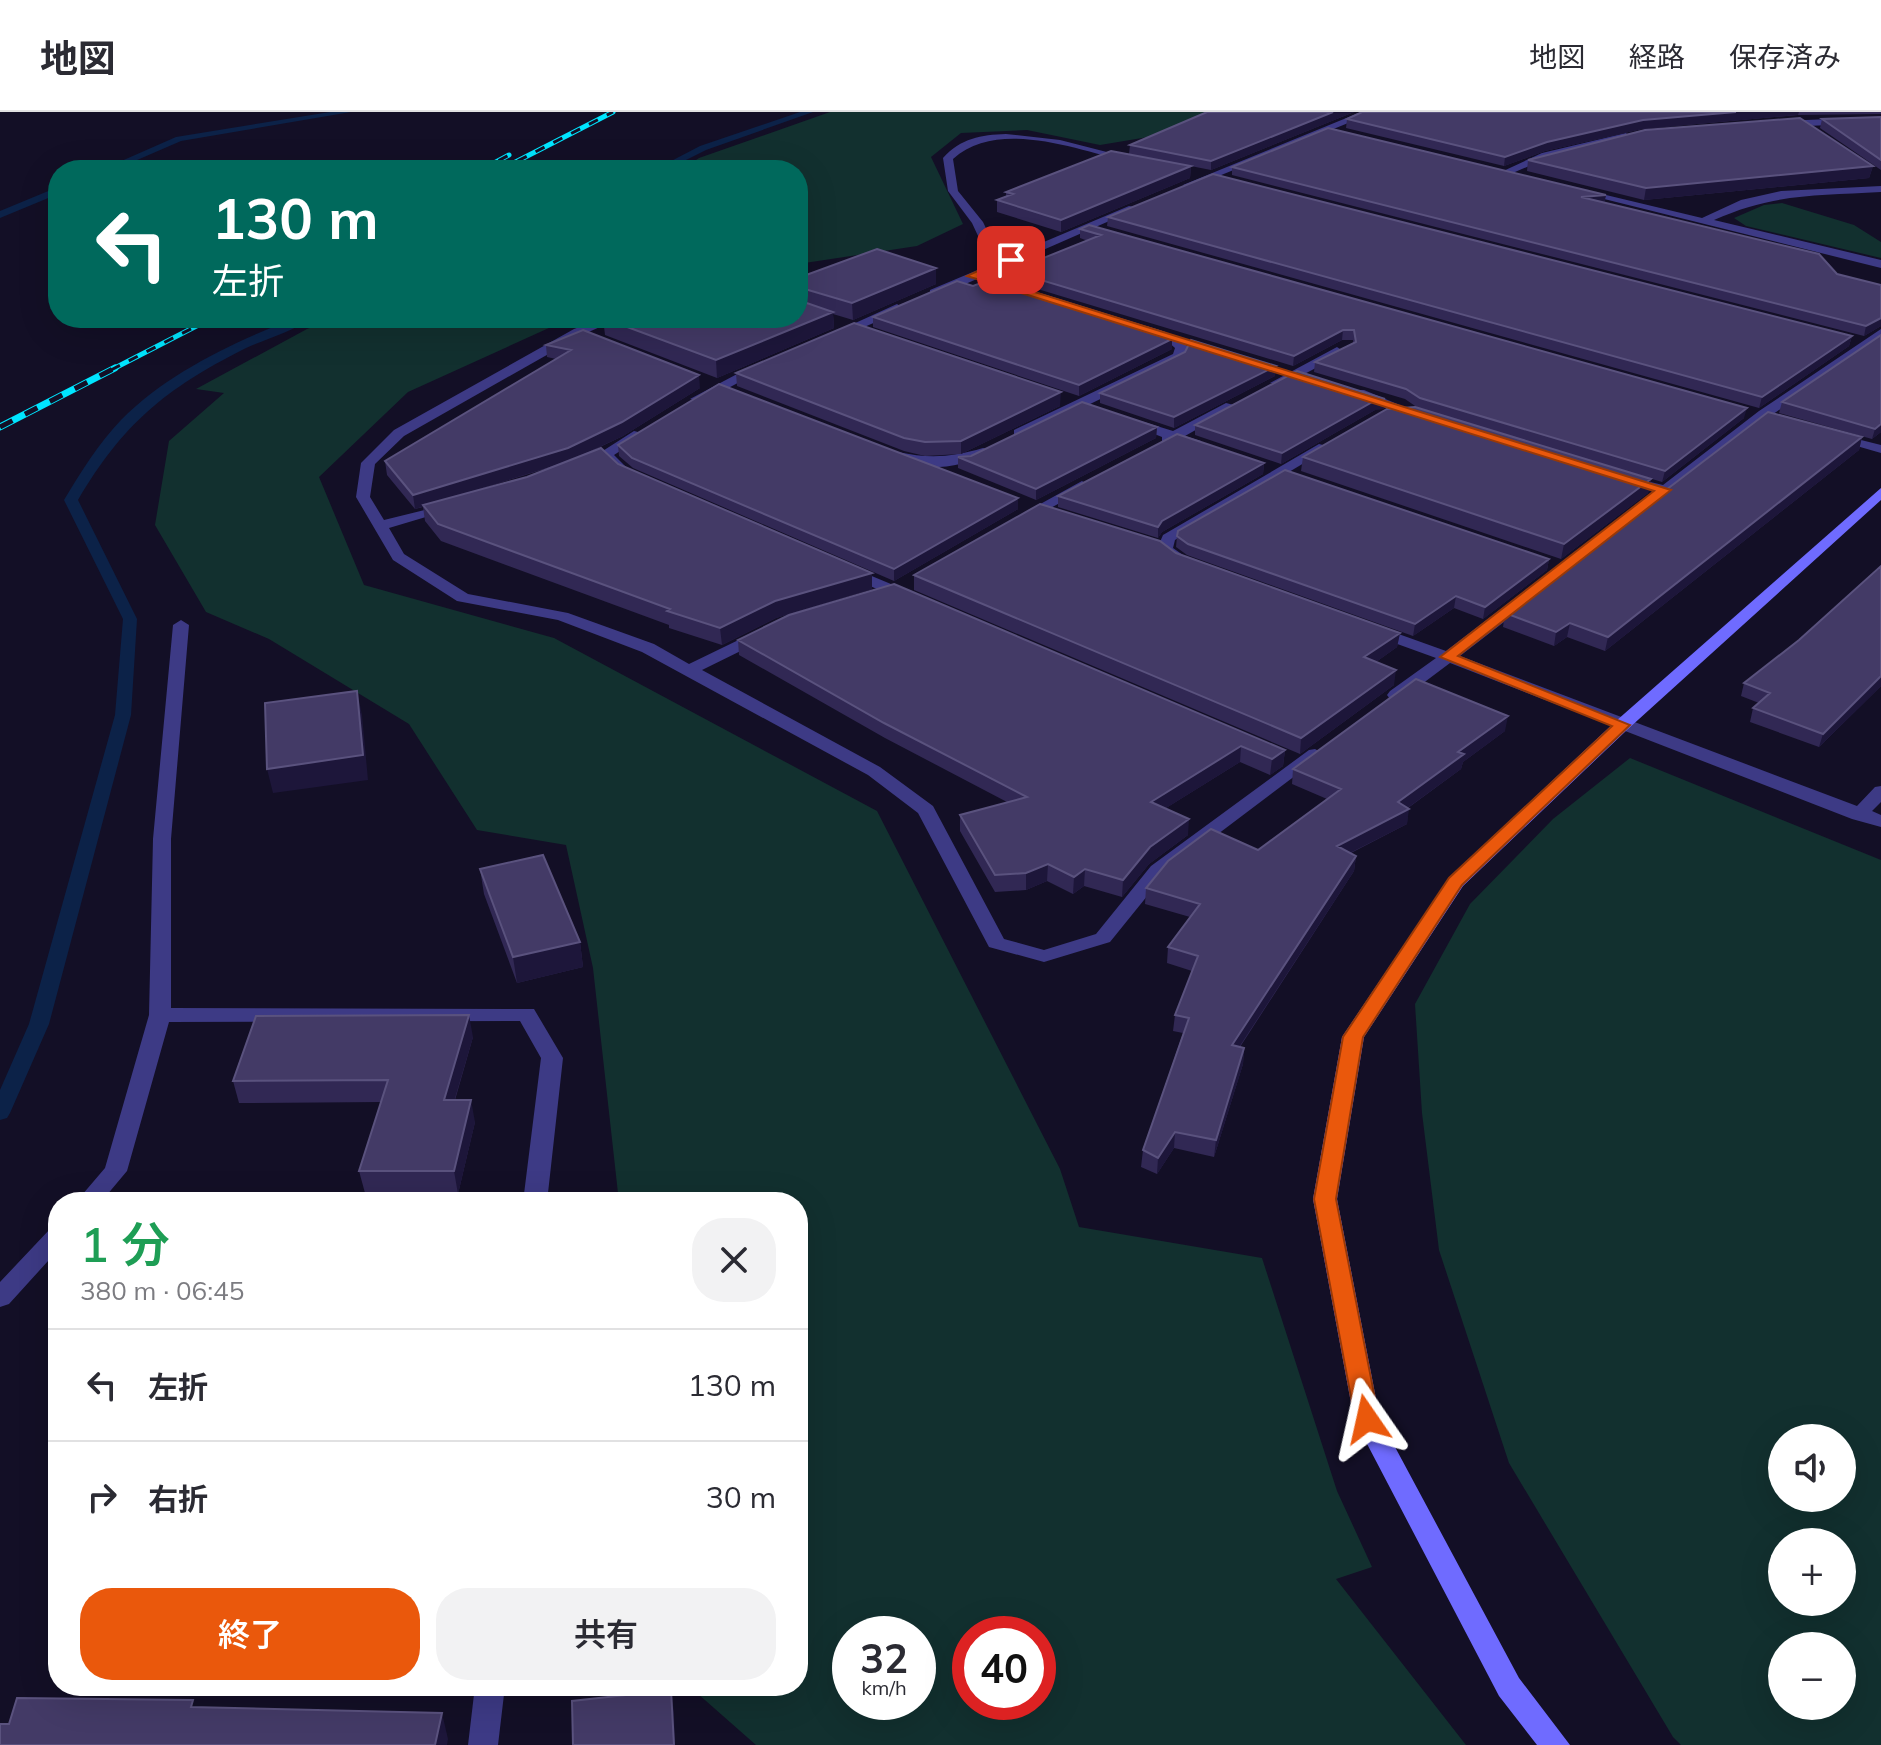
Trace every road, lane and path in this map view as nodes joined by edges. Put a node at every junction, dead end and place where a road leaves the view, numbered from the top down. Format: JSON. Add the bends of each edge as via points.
{"nodes":[{"id":1,"x":1370,"y":112,"type":"edge"},
{"id":2,"x":1785,"y":112,"type":"edge"},
{"id":3,"x":1881,"y":120,"type":"edge"},
{"id":4,"x":1801,"y":123,"type":"junction"},
{"id":5,"x":1773,"y":125,"type":"edge"},
{"id":6,"x":1324,"y":129,"type":"junction"},
{"id":7,"x":1637,"y":134,"type":"edge"},
{"id":8,"x":1354,"y":136,"type":"edge"},
{"id":9,"x":1824,"y":139,"type":"edge"},
{"id":10,"x":1123,"y":149,"type":"dead end"},
{"id":11,"x":1108,"y":155,"type":"junction"},
{"id":12,"x":1137,"y":161,"type":"edge"},
{"id":13,"x":1181,"y":170,"type":"edge"},
{"id":14,"x":1489,"y":170,"type":"edge"},
{"id":15,"x":1504,"y":173,"type":"junction"},
{"id":16,"x":1210,"y":176,"type":"junction"},
{"id":17,"x":1519,"y":177,"type":"edge"},
{"id":18,"x":1241,"y":184,"type":"edge"},
{"id":19,"x":1565,"y":188,"type":"edge"},
{"id":20,"x":1881,"y":189,"type":"edge"},
{"id":21,"x":1169,"y":193,"type":"edge"},
{"id":22,"x":1142,"y":204,"type":"edge"},
{"id":23,"x":1701,"y":222,"type":"junction"},
{"id":24,"x":1087,"y":227,"type":"junction"},
{"id":25,"x":1116,"y":235,"type":"edge"},
{"id":26,"x":1881,"y":264,"type":"edge"},
{"id":27,"x":979,"y":273,"type":"junction"},
{"id":28,"x":1003,"y":285,"type":"edge"},
{"id":29,"x":918,"y":299,"type":"edge"},
{"id":30,"x":905,"y":305,"type":"edge"},
{"id":31,"x":824,"y":319,"type":"edge"},
{"id":32,"x":1124,"y":323,"type":"edge"},
{"id":33,"x":588,"y":328,"type":"edge"},
{"id":34,"x":851,"y":328,"type":"junction"},
{"id":35,"x":578,"y":332,"type":"junction"},
{"id":36,"x":1881,"y":333,"type":"edge"},
{"id":37,"x":1170,"y":337,"type":"junction"},
{"id":38,"x":881,"y":338,"type":"edge"},
{"id":39,"x":821,"y":341,"type":"edge"},
{"id":40,"x":606,"y":342,"type":"edge"},
{"id":41,"x":1199,"y":344,"type":"edge"},
{"id":42,"x":1348,"y":346,"type":"edge"},
{"id":43,"x":778,"y":360,"type":"edge"},
{"id":44,"x":713,"y":382,"type":"junction"},
{"id":45,"x":1268,"y":387,"type":"edge"},
{"id":46,"x":1340,"y":387,"type":"edge"},
{"id":47,"x":747,"y":396,"type":"edge"},
{"id":48,"x":1061,"y":399,"type":"edge"},
{"id":49,"x":1241,"y":401,"type":"edge"},
{"id":50,"x":1076,"y":404,"type":"junction"},
{"id":51,"x":682,"y":408,"type":"edge"},
{"id":52,"x":1381,"y":416,"type":"edge"},
{"id":53,"x":656,"y":423,"type":"edge"},
{"id":54,"x":1822,"y":432,"type":"edge"},
{"id":55,"x":1173,"y":436,"type":"junction"},
{"id":56,"x":1343,"y":437,"type":"edge"},
{"id":57,"x":1006,"y":440,"type":"edge"},
{"id":58,"x":992,"y":447,"type":"edge"},
{"id":59,"x":1881,"y":449,"type":"edge"},
{"id":60,"x":1213,"y":450,"type":"edge"},
{"id":61,"x":886,"y":451,"type":"edge"},
{"id":62,"x":1146,"y":451,"type":"edge"},
{"id":63,"x":925,"y":463,"type":"junction"},
{"id":64,"x":1605,"y":472,"type":"edge"},
{"id":65,"x":953,"y":475,"type":"edge"},
{"id":66,"x":639,"y":480,"type":"edge"},
{"id":67,"x":1092,"y":480,"type":"edge"},
{"id":68,"x":1664,"y":490,"type":"junction"},
{"id":69,"x":1881,"y":492,"type":"edge"},
{"id":70,"x":460,"y":505,"type":"edge"},
{"id":71,"x":1030,"y":506,"type":"junction"},
{"id":72,"x":1066,"y":518,"type":"edge"},
{"id":73,"x":380,"y":526,"type":"junction"},
{"id":74,"x":1003,"y":528,"type":"edge"},
{"id":75,"x":836,"y":566,"type":"edge"},
{"id":76,"x":1196,"y":567,"type":"edge"},
{"id":77,"x":900,"y":587,"type":"junction"},
{"id":78,"x":865,"y":599,"type":"edge"},
{"id":79,"x":922,"y":603,"type":"edge"},
{"id":80,"x":181,"y":625,"type":"dead end"},
{"id":81,"x":1359,"y":625,"type":"edge"},
{"id":82,"x":770,"y":631,"type":"edge"},
{"id":83,"x":1448,"y":657,"type":"junction"},
{"id":84,"x":689,"y":670,"type":"junction"},
{"id":85,"x":1387,"y":701,"type":"edge"},
{"id":86,"x":1622,"y":725,"type":"junction"},
{"id":87,"x":1326,"y":746,"type":"edge"},
{"id":88,"x":1881,"y":791,"type":"edge"},
{"id":89,"x":1859,"y":815,"type":"junction"},
{"id":90,"x":1881,"y":821,"type":"edge"},
{"id":91,"x":160,"y":1015,"type":"junction"},
{"id":92,"x":97,"y":1192,"type":"edge"},
{"id":93,"x":536,"y":1192,"type":"edge"},
{"id":94,"x":48,"y":1246,"type":"edge"},
{"id":95,"x":0,"y":1298,"type":"edge"},
{"id":96,"x":489,"y":1696,"type":"edge"},
{"id":97,"x":483,"y":1745,"type":"edge"},
{"id":98,"x":1555,"y":1745,"type":"edge"}],
"edges":[{"from":1,"to":6,"type":"street"},
{"from":2,"to":4,"type":"street"},
{"from":3,"to":4,"type":"street"},
{"from":4,"to":5,"type":"street"},
{"from":4,"to":9,"type":"street"},
{"from":6,"to":8,"type":"street"},
{"from":6,"to":16,"type":"street"},
{"from":7,"to":15,"type":"street","via":[[1546,155]]},
{"from":10,"to":11,"type":"street"},
{"from":11,"to":12,"type":"street"},
{"from":11,"to":27,"type":"street","via":[[1004,136],[956,146],[948,158],[953,191],[992,253]]},
{"from":13,"to":16,"type":"street"},
{"from":14,"to":15,"type":"street"},
{"from":15,"to":17,"type":"street"},
{"from":16,"to":18,"type":"street"},
{"from":16,"to":21,"type":"street"},
{"from":19,"to":23,"type":"street"},
{"from":20,"to":23,"type":"street","via":[[1781,194],[1745,202]]},
{"from":22,"to":24,"type":"street"},
{"from":23,"to":26,"type":"street"},
{"from":24,"to":25,"type":"street"},
{"from":24,"to":27,"type":"street"},
{"from":27,"to":28,"type":"street"},
{"from":27,"to":29,"type":"street"},
{"from":30,"to":34,"type":"street"},
{"from":31,"to":34,"type":"street"},
{"from":32,"to":37,"type":"street"},
{"from":33,"to":35,"type":"street"},
{"from":34,"to":38,"type":"street"},
{"from":34,"to":39,"type":"street"},
{"from":35,"to":40,"type":"street"},
{"from":35,"to":73,"type":"street","via":[[399,433],[368,463],[363,497]]},
{"from":36,"to":68,"type":"street","via":[[1858,341]]},
{"from":37,"to":41,"type":"street"},
{"from":37,"to":50,"type":"street","via":[[1182,347],[1178,356]]},
{"from":42,"to":45,"type":"street"},
{"from":43,"to":44,"type":"street"},
{"from":44,"to":47,"type":"street"},
{"from":44,"to":51,"type":"street"},
{"from":46,"to":52,"type":"street","via":[[1422,416]]},
{"from":48,"to":50,"type":"street"},
{"from":49,"to":55,"type":"street"},
{"from":50,"to":55,"type":"street"},
{"from":50,"to":57,"type":"street"},
{"from":53,"to":66,"type":"street","via":[[600,457]]},
{"from":54,"to":59,"type":"street"},
{"from":55,"to":60,"type":"street"},
{"from":55,"to":62,"type":"street"},
{"from":56,"to":76,"type":"street","via":[[1158,547]]},
{"from":58,"to":63,"type":"street","via":[[965,461]]},
{"from":61,"to":63,"type":"street"},
{"from":63,"to":65,"type":"street"},
{"from":64,"to":68,"type":"street"},
{"from":67,"to":71,"type":"street"},
{"from":68,"to":83,"type":"street","via":[[1554,565]]},
{"from":69,"to":86,"type":"street"},
{"from":70,"to":73,"type":"street"},
{"from":71,"to":72,"type":"street"},
{"from":71,"to":74,"type":"street"},
{"from":73,"to":84,"type":"street","via":[[398,557],[463,598],[562,616],[648,648]]},
{"from":75,"to":77,"type":"street"},
{"from":77,"to":78,"type":"street"},
{"from":77,"to":79,"type":"street"},
{"from":80,"to":91,"type":"street","via":[[162,839]]},
{"from":81,"to":83,"type":"street"},
{"from":82,"to":84,"type":"street"},
{"from":83,"to":85,"type":"street"},
{"from":83,"to":86,"type":"street"},
{"from":84,"to":87,"type":"street","via":[[874,771],[926,810],[996,943],[1044,956],[1103,938],[1158,870],[1294,761]]},
{"from":86,"to":89,"type":"street"},
{"from":86,"to":98,"type":"street","via":[[1456,882],[1353,1037],[1325,1199],[1367,1419],[1509,1687]]},
{"from":88,"to":89,"type":"street"},
{"from":89,"to":90,"type":"street"},
{"from":91,"to":92,"type":"street","via":[[116,1171]]},
{"from":91,"to":93,"type":"street","via":[[527,1014],[552,1058]]},
{"from":94,"to":95,"type":"street"},
{"from":96,"to":97,"type":"street"}]}
